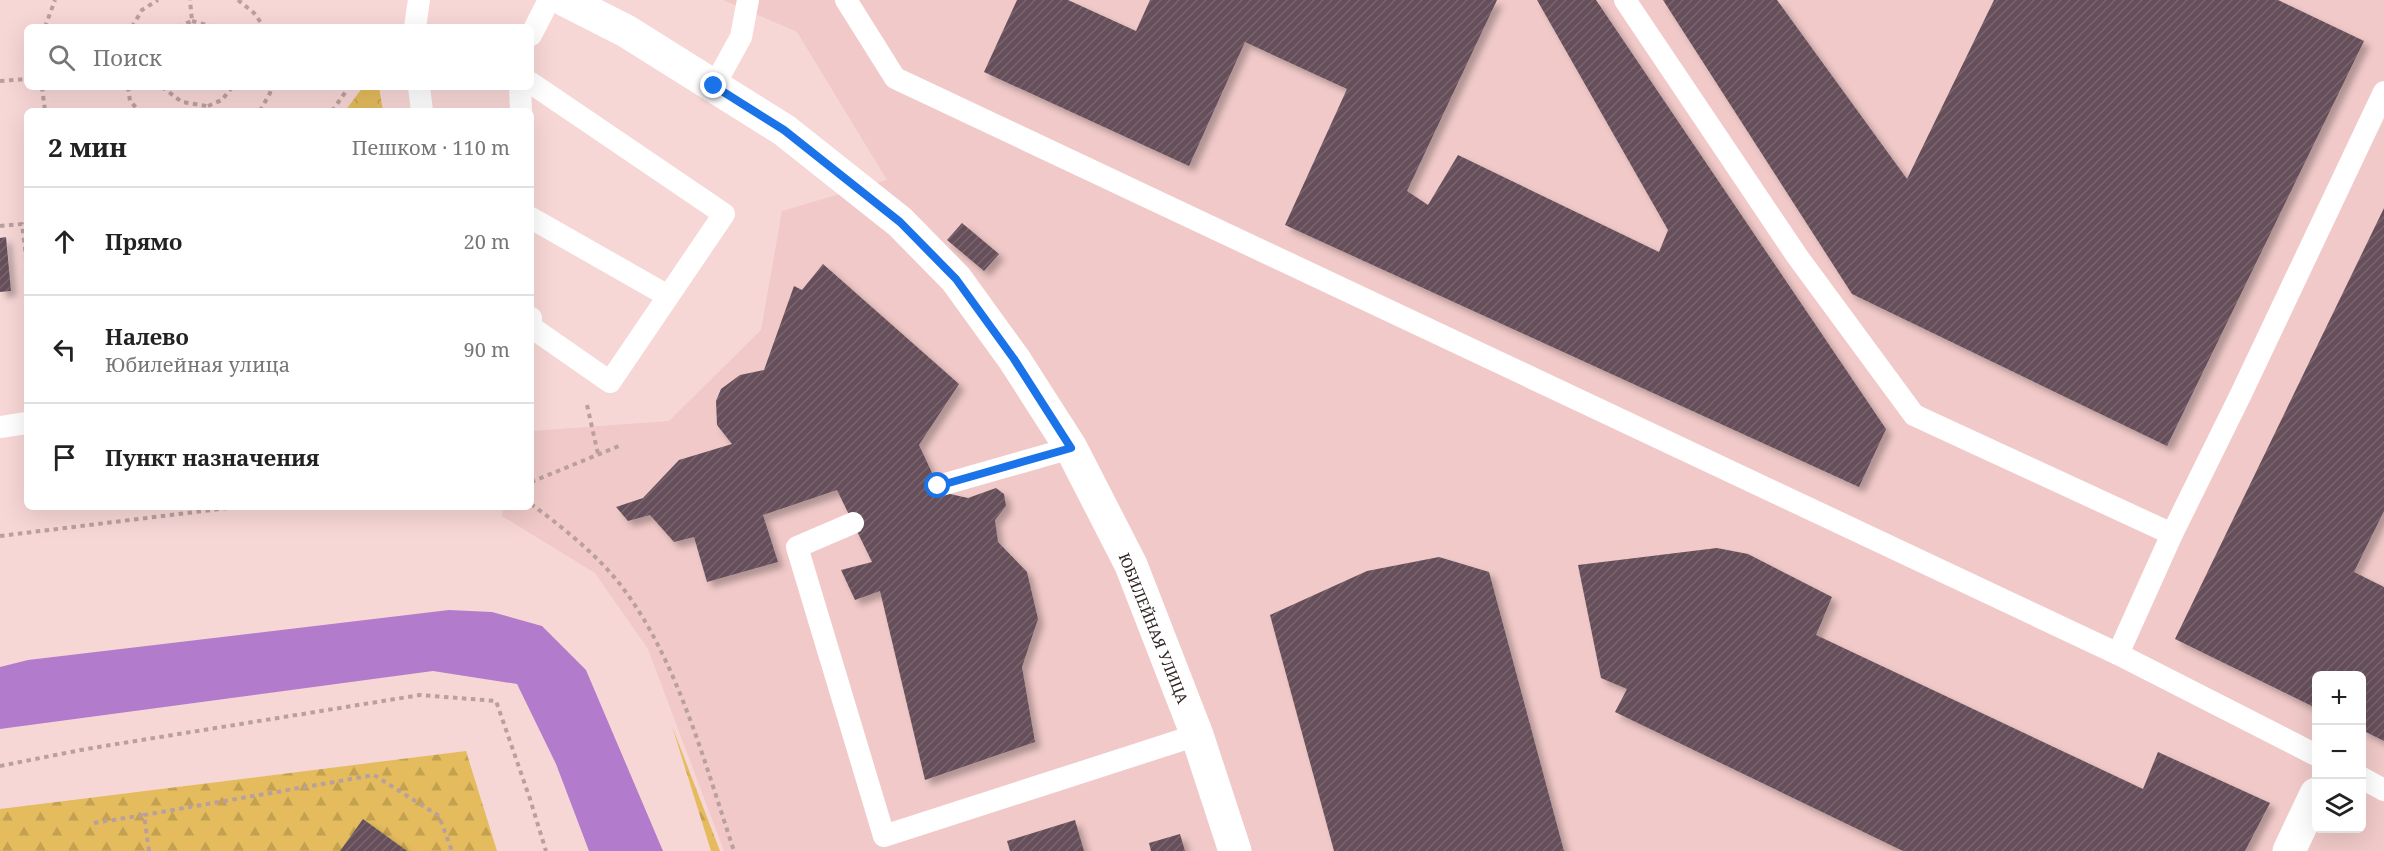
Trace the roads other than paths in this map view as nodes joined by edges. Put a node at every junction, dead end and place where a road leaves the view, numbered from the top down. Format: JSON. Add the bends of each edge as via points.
{"nodes":[{"id":1,"x":419,"y":0,"type":"edge"},
{"id":2,"x":549,"y":0,"type":"edge"},
{"id":3,"x":565,"y":0,"type":"edge"},
{"id":4,"x":748,"y":0,"type":"edge"},
{"id":5,"x":848,"y":0,"type":"edge"},
{"id":6,"x":1625,"y":0,"type":"edge"},
{"id":7,"x":416,"y":24,"type":"edge"},
{"id":8,"x":534,"y":29,"type":"edge"},
{"id":9,"x":534,"y":86,"type":"edge"},
{"id":10,"x":714,"y":86,"type":"junction"},
{"id":11,"x":419,"y":90,"type":"edge"},
{"id":12,"x":520,"y":90,"type":"edge"},
{"id":13,"x":2384,"y":92,"type":"edge"},
{"id":14,"x":422,"y":108,"type":"edge"},
{"id":15,"x":521,"y":108,"type":"edge"},
{"id":16,"x":534,"y":220,"type":"edge"},
{"id":17,"x":668,"y":296,"type":"junction"},
{"id":18,"x":534,"y":329,"type":"edge"},
{"id":19,"x":24,"y":423,"type":"edge"},
{"id":20,"x":0,"y":427,"type":"edge"},
{"id":21,"x":1071,"y":448,"type":"junction"},
{"id":22,"x":938,"y":486,"type":"dead end"},
{"id":23,"x":853,"y":523,"type":"dead end"},
{"id":24,"x":2172,"y":534,"type":"junction"},
{"id":25,"x":2118,"y":654,"type":"junction"},
{"id":26,"x":1197,"y":735,"type":"junction"},
{"id":27,"x":2312,"y":754,"type":"edge"},
{"id":28,"x":2363,"y":779,"type":"edge"},
{"id":29,"x":2384,"y":790,"type":"edge"},
{"id":30,"x":2312,"y":802,"type":"edge"},
{"id":31,"x":1235,"y":851,"type":"edge"},
{"id":32,"x":2289,"y":851,"type":"edge"}],
"edges":[{"from":1,"to":7,"type":"lane"},
{"from":2,"to":8,"type":"lane"},
{"from":3,"to":10,"type":"street","name":"ЮБИЛЕЙНАЯ УЛИЦА","via":[[626,31]]},
{"from":4,"to":10,"type":"lane","via":[[741,37]]},
{"from":5,"to":25,"type":"lane","via":[[895,78]]},
{"from":6,"to":24,"type":"lane","via":[[1797,256],[1914,415]]},
{"from":9,"to":17,"type":"lane","via":[[724,214]]},
{"from":10,"to":21,"type":"street","name":"ЮБИЛЕЙНАЯ УЛИЦА","via":[[784,130],[900,222],[956,279]]},
{"from":11,"to":14,"type":"lane"},
{"from":12,"to":15,"type":"lane"},
{"from":13,"to":24,"type":"lane"},
{"from":16,"to":17,"type":"lane"},
{"from":17,"to":18,"type":"lane","via":[[610,382]]},
{"from":19,"to":20,"type":"lane"},
{"from":21,"to":22,"type":"lane"},
{"from":21,"to":26,"type":"street","name":"ЮБИЛЕЙНАЯ УЛИЦА","via":[[1131,565]]},
{"from":23,"to":26,"type":"lane","via":[[797,547],[884,836]]},
{"from":24,"to":25,"type":"lane"},
{"from":25,"to":27,"type":"lane"},
{"from":26,"to":31,"type":"street","name":"ЮБИЛЕЙНАЯ УЛИЦА"},
{"from":28,"to":29,"type":"lane"},
{"from":30,"to":32,"type":"street"}]}
